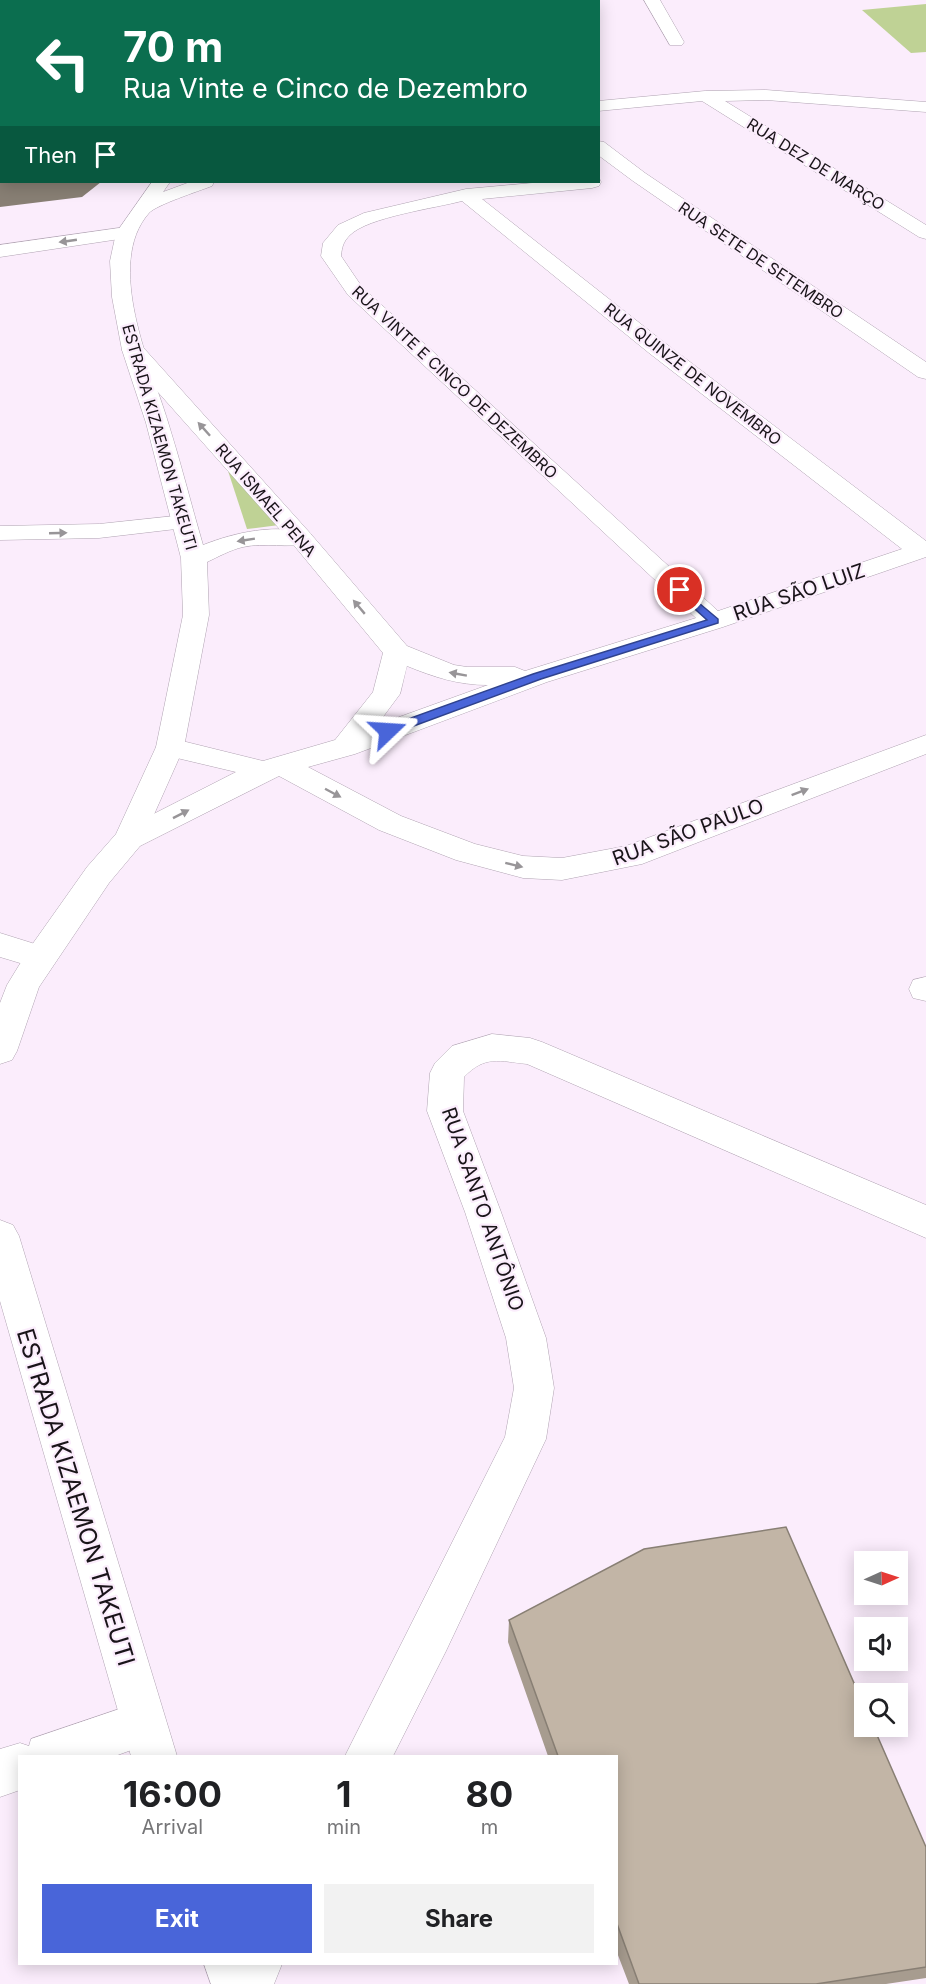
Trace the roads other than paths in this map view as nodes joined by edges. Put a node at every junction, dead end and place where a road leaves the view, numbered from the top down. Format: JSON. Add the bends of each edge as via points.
{"nodes":[{"id":1,"x":652,"y":0,"type":"edge"},
{"id":2,"x":676,"y":42,"type":"dead end"},
{"id":3,"x":705,"y":96,"type":"junction"},
{"id":4,"x":892,"y":104,"type":"junction"},
{"id":5,"x":600,"y":106,"type":"edge"},
{"id":6,"x":926,"y":107,"type":"edge"},
{"id":7,"x":926,"y":123,"type":"edge"},
{"id":8,"x":600,"y":148,"type":"edge"},
{"id":9,"x":639,"y":177,"type":"junction"},
{"id":10,"x":600,"y":181,"type":"edge"},
{"id":11,"x":160,"y":183,"type":"edge"},
{"id":12,"x":203,"y":183,"type":"edge"},
{"id":13,"x":582,"y":183,"type":"edge"},
{"id":14,"x":466,"y":195,"type":"junction"},
{"id":15,"x":144,"y":207,"type":"junction"},
{"id":16,"x":126,"y":233,"type":"junction"},
{"id":17,"x":926,"y":233,"type":"edge"},
{"id":18,"x":0,"y":251,"type":"edge"},
{"id":19,"x":133,"y":350,"type":"junction"},
{"id":20,"x":926,"y":372,"type":"edge"},
{"id":21,"x":184,"y":522,"type":"junction"},
{"id":22,"x":0,"y":533,"type":"edge"},
{"id":23,"x":301,"y":538,"type":"junction"},
{"id":24,"x":923,"y":550,"type":"edge"},
{"id":25,"x":194,"y":558,"type":"junction"},
{"id":26,"x":714,"y":621,"type":"junction"},
{"id":27,"x":397,"y":652,"type":"junction"},
{"id":28,"x":537,"y":676,"type":"junction"},
{"id":29,"x":926,"y":744,"type":"edge"},
{"id":30,"x":170,"y":747,"type":"junction"},
{"id":31,"x":345,"y":747,"type":"junction"},
{"id":32,"x":272,"y":768,"type":"junction"},
{"id":33,"x":129,"y":839,"type":"junction"},
{"id":34,"x":0,"y":945,"type":"edge"},
{"id":35,"x":40,"y":957,"type":"junction"},
{"id":36,"x":0,"y":1051,"type":"edge"},
{"id":37,"x":926,"y":1222,"type":"edge"},
{"id":38,"x":0,"y":1236,"type":"edge"},
{"id":39,"x":5,"y":1278,"type":"edge"},
{"id":40,"x":149,"y":1740,"type":"edge"},
{"id":41,"x":54,"y":1755,"type":"edge"},
{"id":42,"x":369,"y":1755,"type":"edge"},
{"id":43,"x":18,"y":1767,"type":"edge"},
{"id":44,"x":0,"y":1773,"type":"edge"},
{"id":45,"x":229,"y":1965,"type":"edge"},
{"id":46,"x":256,"y":1965,"type":"edge"},
{"id":47,"x":236,"y":1984,"type":"edge"},
{"id":48,"x":246,"y":1984,"type":"edge"}],
"edges":[{"from":1,"to":2,"type":"street"},
{"from":3,"to":4,"type":"street","via":[[798,96]]},
{"from":3,"to":5,"type":"street"},
{"from":3,"to":17,"type":"street","name":"RUA DEZ DE MARÇO"},
{"from":4,"to":6,"type":"street"},
{"from":4,"to":7,"type":"street"},
{"from":8,"to":9,"type":"street","name":"RUA SETE DE SETEMBRO"},
{"from":9,"to":10,"type":"street"},
{"from":9,"to":20,"type":"street","name":"RUA SETE DE SETEMBRO"},
{"from":11,"to":15,"type":"street","name":"ESTRADA KIZAEMON TAKEUTI"},
{"from":12,"to":15,"type":"street"},
{"from":13,"to":14,"type":"street","name":"RUA VINTE E CINCO DE DEZEMBRO"},
{"from":14,"to":24,"type":"street","name":"RUA QUINZE DE NOVEMBRO","via":[[657,348]]},
{"from":14,"to":26,"type":"street","name":"RUA VINTE E CINCO DE DEZEMBRO","via":[[371,217],[345,230],[333,243],[331,256],[355,291]]},
{"from":15,"to":16,"type":"street","name":"ESTRADA KIZAEMON TAKEUTI"},
{"from":16,"to":18,"type":"street","one_way":true},
{"from":16,"to":19,"type":"street","name":"ESTRADA KIZAEMON TAKEUTI","via":[[120,261],[122,297]]},
{"from":19,"to":21,"type":"street","name":"ESTRADA KIZAEMON TAKEUTI","via":[[158,423]]},
{"from":23,"to":19,"type":"street","name":"RUA ISMAEL PENA","one_way":true},
{"from":22,"to":21,"type":"street","one_way":true,"via":[[99,531]]},
{"from":21,"to":25,"type":"street","name":"ESTRADA KIZAEMON TAKEUTI"},
{"from":23,"to":25,"type":"street","one_way":true,"via":[[238,540]]},
{"from":27,"to":23,"type":"street","name":"RUA ISMAEL PENA","one_way":true},
{"from":24,"to":26,"type":"street","name":"RUA SÃO LUIZ"},
{"from":25,"to":30,"type":"street","name":"ESTRADA KIZAEMON TAKEUTI","via":[[196,615]]},
{"from":26,"to":28,"type":"street","name":"RUA SÃO LUIZ"},
{"from":28,"to":27,"type":"street","name":"RUA ISMAEL PENA","one_way":true,"via":[[467,676]]},
{"from":27,"to":31,"type":"street","via":[[386,694]]},
{"from":28,"to":31,"type":"street","name":"RUA SÃO LUIZ"},
{"from":32,"to":29,"type":"street","name":"RUA SÃO PAULO","one_way":true,"via":[[390,823],[467,852],[523,867],[562,869],[631,856]]},
{"from":30,"to":32,"type":"street"},
{"from":30,"to":33,"type":"street","name":"ESTRADA KIZAEMON TAKEUTI"},
{"from":31,"to":32,"type":"street","name":"RUA SÃO LUIZ"},
{"from":33,"to":32,"type":"street","name":"RUA SÃO LUIZ","one_way":true},
{"from":33,"to":35,"type":"street","name":"ESTRADA KIZAEMON TAKEUTI","via":[[98,875]]},
{"from":34,"to":35,"type":"street"},
{"from":35,"to":36,"type":"street","name":"ESTRADA KIZAEMON TAKEUTI","via":[[23,985]]},
{"from":37,"to":42,"type":"street","name":"RUA SANTO ANTÔNIO","via":[[530,1051],[492,1047],[464,1055],[447,1073],[445,1110],[526,1338],[534,1388],[525,1439]]},
{"from":38,"to":39,"type":"street","name":"ESTRADA KIZAEMON TAKEUTI"},
{"from":39,"to":40,"type":"street","name":"ESTRADA KIZAEMON TAKEUTI"},
{"from":40,"to":41,"type":"street"},
{"from":43,"to":44,"type":"street"},
{"from":45,"to":47,"type":"street"},
{"from":46,"to":48,"type":"street"}]}
